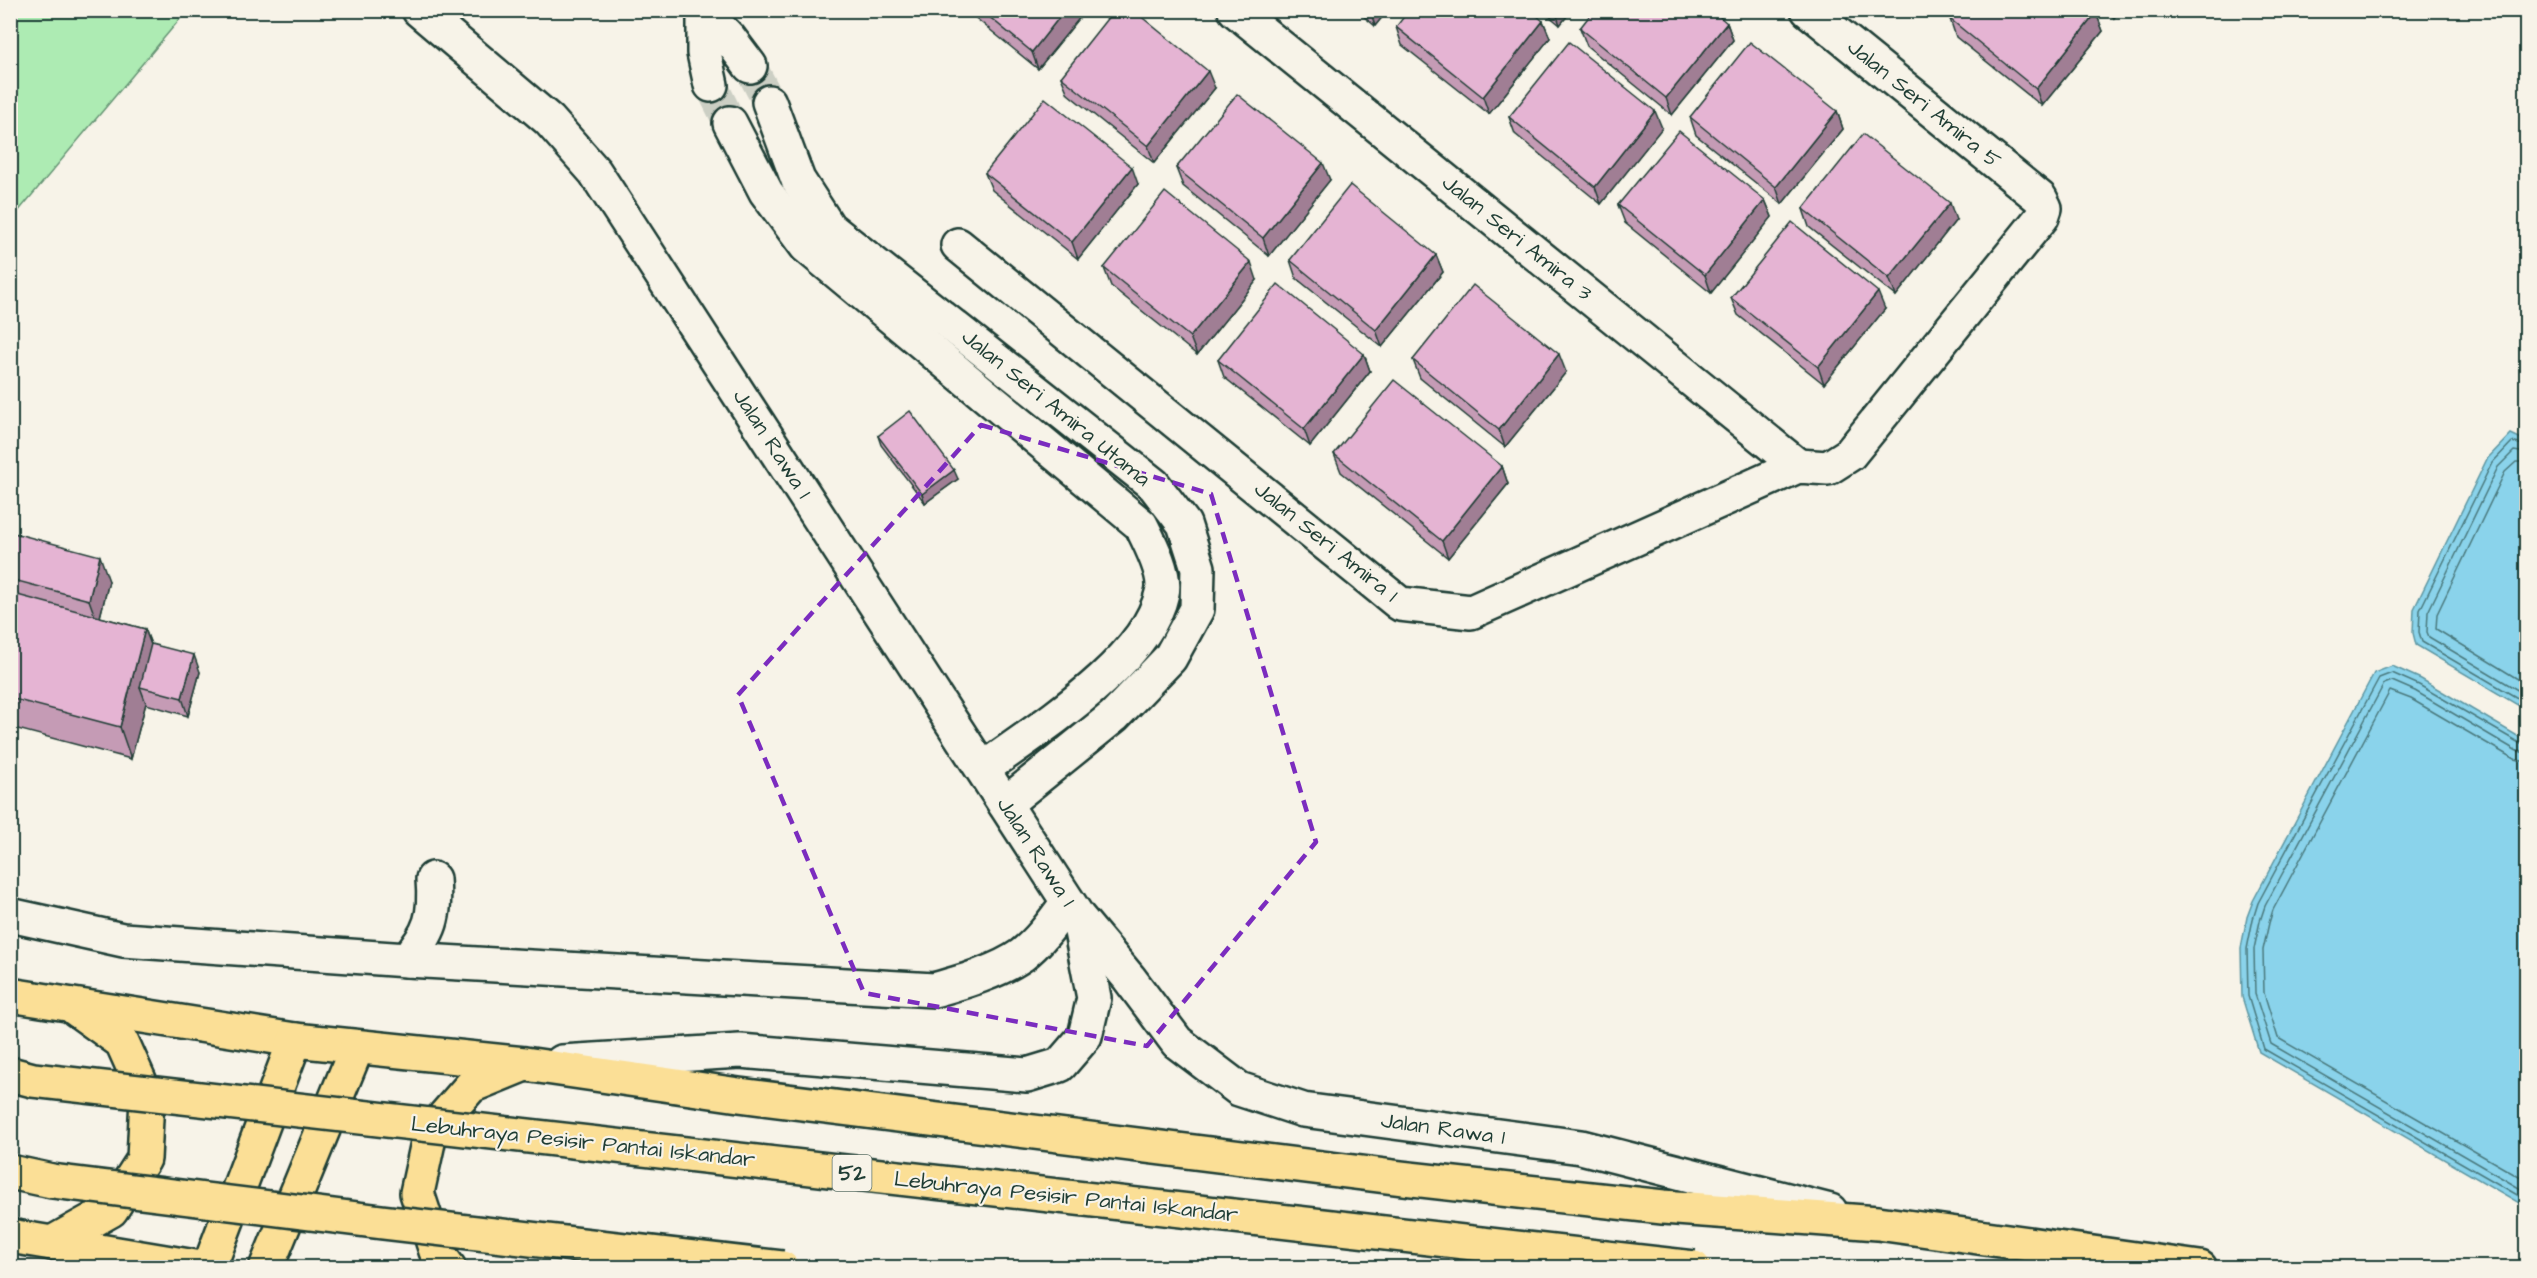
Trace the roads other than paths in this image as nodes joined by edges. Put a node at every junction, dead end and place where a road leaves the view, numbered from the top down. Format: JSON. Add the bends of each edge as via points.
{"nodes":[{"id":1,"x":419,"y":10,"type":"edge"},
{"id":2,"x":1235,"y":10,"type":"edge"},
{"id":3,"x":1808,"y":10,"type":"edge"},
{"id":4,"x":705,"y":12,"type":"edge"},
{"id":5,"x":750,"y":66,"type":"tunnel mouth"},
{"id":6,"x":711,"y":85,"type":"tunnel mouth"},
{"id":7,"x":770,"y":102,"type":"tunnel mouth"},
{"id":8,"x":730,"y":123,"type":"tunnel mouth"},
{"id":9,"x":782,"y":138,"type":"junction"},
{"id":10,"x":748,"y":154,"type":"junction"},
{"id":11,"x":958,"y":245,"type":"dead end"},
{"id":12,"x":1850,"y":454,"type":"joint"},
{"id":13,"x":1798,"y":466,"type":"junction"},
{"id":14,"x":983,"y":769,"type":"junction"},
{"id":15,"x":1005,"y":804,"type":"junction"},
{"id":16,"x":433,"y":879,"type":"dead end"},
{"id":17,"x":1073,"y":910,"type":"junction"},
{"id":18,"x":10,"y":915,"type":"edge"},
{"id":19,"x":407,"y":960,"type":"junction"},
{"id":20,"x":10,"y":995,"type":"edge"},
{"id":21,"x":72,"y":1006,"type":"junction"},
{"id":22,"x":295,"y":1040,"type":"junction"},
{"id":23,"x":357,"y":1047,"type":"junction"},
{"id":24,"x":525,"y":1064,"type":"junction"},
{"id":25,"x":10,"y":1074,"type":"edge"},
{"id":26,"x":10,"y":1172,"type":"edge"},
{"id":27,"x":1878,"y":1223,"type":"junction"},
{"id":28,"x":10,"y":1236,"type":"edge"},
{"id":29,"x":52,"y":1243,"type":"junction"},
{"id":30,"x":201,"y":1268,"type":"edge"},
{"id":31,"x":209,"y":1268,"type":"edge"},
{"id":32,"x":266,"y":1268,"type":"edge"},
{"id":33,"x":449,"y":1268,"type":"edge"},
{"id":34,"x":782,"y":1268,"type":"edge"},
{"id":35,"x":1694,"y":1268,"type":"edge"},
{"id":36,"x":2200,"y":1268,"type":"edge"}],
"edges":[{"from":1,"to":14,"type":"street","name":"Jalan Rawa 1","via":[[549,120],[595,172]]},
{"from":2,"to":13,"type":"street","name":"Jalan Seri Amira 3"},
{"from":3,"to":12,"type":"street","name":"Jalan Seri Amira 5","via":[[2040,198],[2045,208],[2042,217]]},
{"from":4,"to":5,"type":"street"},
{"from":4,"to":6,"type":"street","via":[[704,53]]},
{"from":7,"to":9,"type":"street","name":"Jalan Seri Amira Utama"},
{"from":8,"to":10,"type":"street","name":"Jalan Seri Amira Utama"},
{"from":9,"to":10,"type":"street"},
{"from":9,"to":15,"type":"street","name":"Jalan Seri Amira Utama","via":[[798,180],[829,228],[1154,485],[1184,524],[1198,568],[1197,609],[1170,658],[1114,716]]},
{"from":10,"to":14,"type":"street","name":"Jalan Seri Amira Utama","via":[[766,192],[806,246],[1141,525],[1157,557],[1163,591],[1149,628],[1091,690]]},
{"from":11,"to":13,"type":"street","name":"Jalan Seri Amira 1","via":[[1400,604],[1471,612]]},
{"from":12,"to":13,"type":"street","name":"Jalan Seri Amira 1","via":[[1828,468]]},
{"from":14,"to":15,"type":"street","name":"Jalan Rawa 1"},
{"from":15,"to":17,"type":"street","name":"Jalan Rawa 1"},
{"from":16,"to":19,"type":"street","via":[[432,924]]},
{"from":17,"to":19,"type":"street","via":[[1020,956],[977,977],[934,990]]},
{"from":17,"to":24,"type":"street","name":"Jalan Rawa 1","via":[[1094,998],[1085,1036],[1060,1065],[1027,1076],[740,1050]]},
{"from":17,"to":27,"type":"street","name":"Jalan Rawa 1","via":[[1177,1042],[1239,1089],[1303,1110],[1581,1147]]},
{"from":18,"to":19,"type":"street","via":[[123,940]]},
{"from":20,"to":21,"type":"main road"},
{"from":21,"to":22,"type":"main road"},
{"from":21,"to":29,"type":"main road","via":[[122,1042],[147,1098],[144,1159],[111,1210]]},
{"from":22,"to":23,"type":"main road"},
{"from":22,"to":31,"type":"main road"},
{"from":23,"to":24,"type":"main road"},
{"from":23,"to":32,"type":"main road"},
{"from":24,"to":27,"type":"main road","via":[[739,1095],[1402,1178],[1663,1207]]},
{"from":24,"to":33,"type":"main road","via":[[471,1086],[430,1133],[417,1193],[436,1251]]},
{"from":25,"to":35,"type":"main road","name":"Lebuhraya Pesisir Pantai Iskandar","number":"52","bridge":true,"via":[[33,1080]]},
{"from":26,"to":34,"type":"main road","bridge":true,"via":[[52,1181]]},
{"from":27,"to":36,"type":"main road"},
{"from":28,"to":29,"type":"main road"},
{"from":29,"to":30,"type":"main road"}]}
